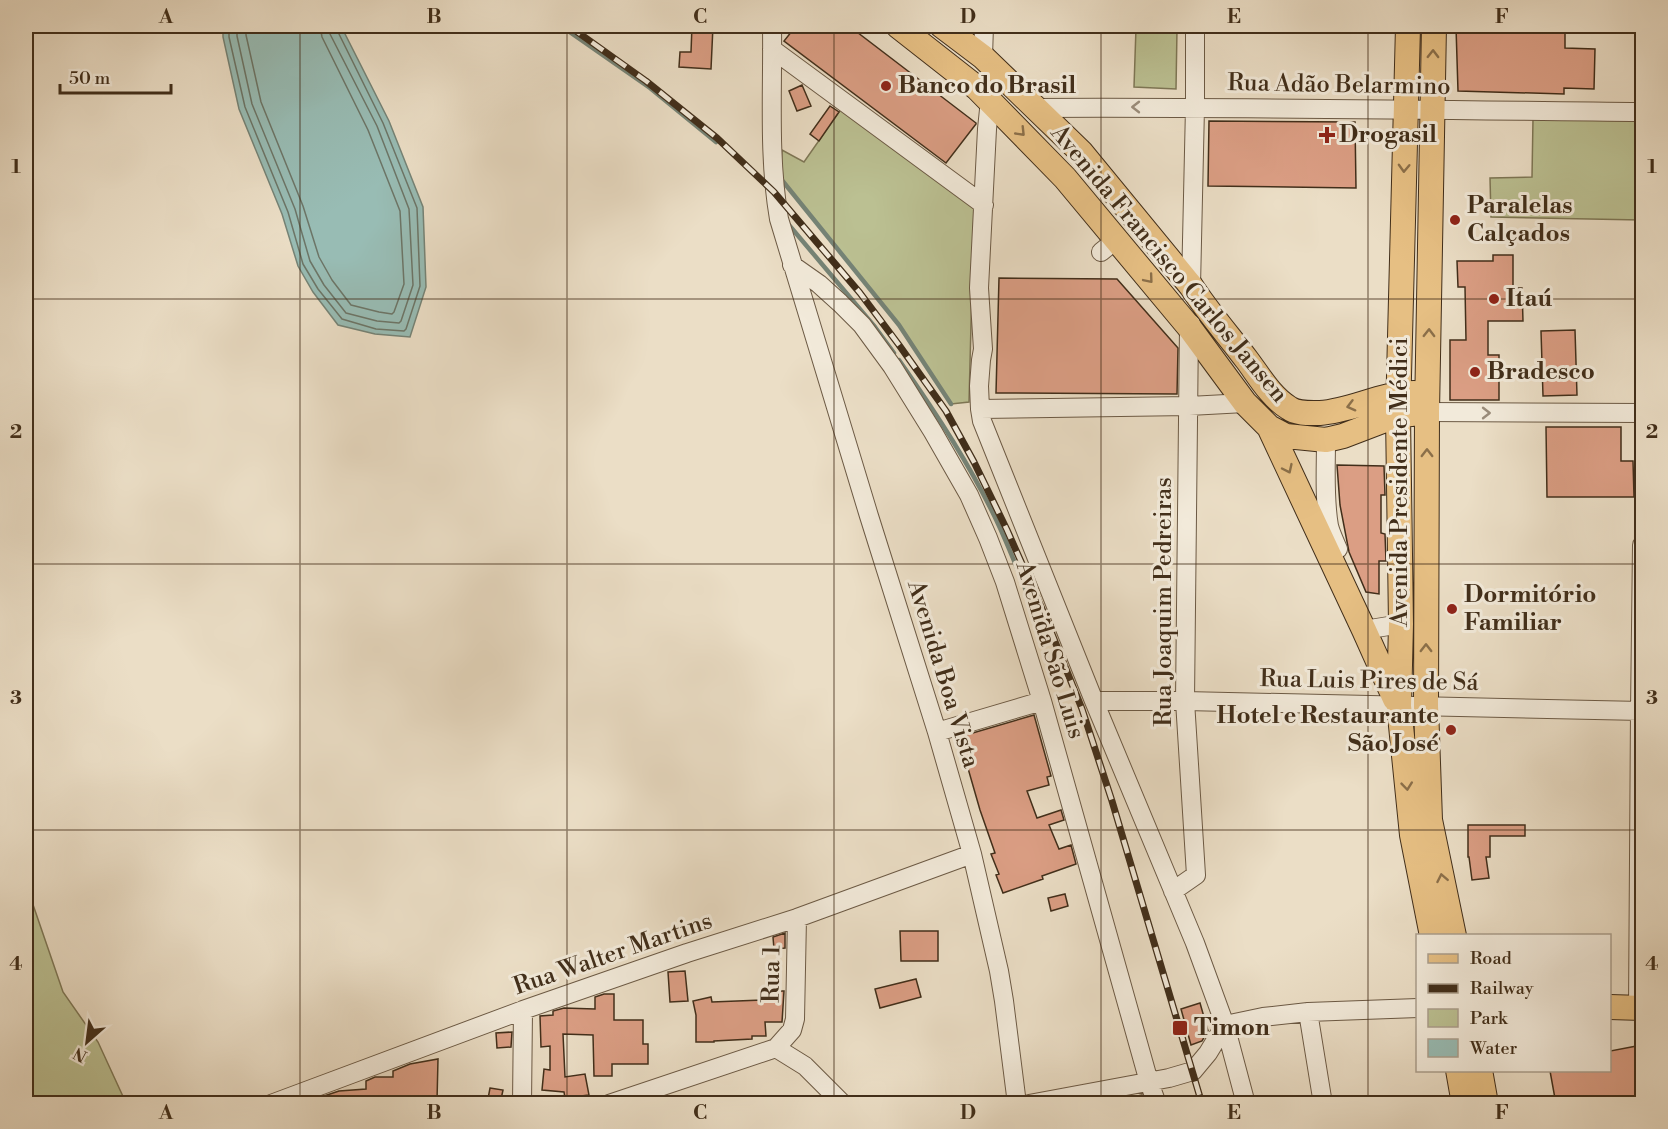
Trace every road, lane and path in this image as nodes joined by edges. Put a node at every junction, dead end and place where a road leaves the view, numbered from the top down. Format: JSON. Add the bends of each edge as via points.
{"nodes":[{"id":1,"x":772,"y":26,"type":"edge"},
{"id":2,"x":898,"y":26,"type":"edge"},
{"id":3,"x":942,"y":26,"type":"edge"},
{"id":4,"x":984,"y":26,"type":"edge"},
{"id":5,"x":1195,"y":26,"type":"edge"},
{"id":6,"x":1408,"y":26,"type":"edge"},
{"id":7,"x":1434,"y":26,"type":"edge"},
{"id":8,"x":772,"y":49,"type":"junction"},
{"id":9,"x":983,"y":57,"type":"junction"},
{"id":10,"x":990,"y":100,"type":"junction"},
{"id":11,"x":1195,"y":107,"type":"junction"},
{"id":12,"x":1035,"y":108,"type":"junction"},
{"id":13,"x":1432,"y":110,"type":"junction"},
{"id":14,"x":1406,"y":111,"type":"junction"},
{"id":15,"x":1642,"y":112,"type":"edge"},
{"id":16,"x":984,"y":205,"type":"junction"},
{"id":17,"x":792,"y":265,"type":"junction"},
{"id":18,"x":1198,"y":296,"type":"junction"},
{"id":19,"x":1189,"y":327,"type":"junction"},
{"id":20,"x":1428,"y":402,"type":"junction"},
{"id":21,"x":1245,"y":403,"type":"junction"},
{"id":22,"x":1398,"y":404,"type":"junction"},
{"id":23,"x":1189,"y":406,"type":"junction"},
{"id":24,"x":980,"y":409,"type":"junction"},
{"id":25,"x":1642,"y":413,"type":"edge"},
{"id":26,"x":1269,"y":427,"type":"junction"},
{"id":27,"x":1326,"y":440,"type":"junction"},
{"id":28,"x":1642,"y":545,"type":"edge"},
{"id":29,"x":1401,"y":624,"type":"junction"},
{"id":30,"x":1368,"y":628,"type":"junction"},
{"id":31,"x":1042,"y":701,"type":"junction"},
{"id":32,"x":1094,"y":701,"type":"junction"},
{"id":33,"x":1185,"y":701,"type":"junction"},
{"id":34,"x":1399,"y":706,"type":"junction"},
{"id":35,"x":1426,"y":706,"type":"junction"},
{"id":36,"x":1641,"y":711,"type":"edge"},
{"id":37,"x":938,"y":732,"type":"junction"},
{"id":38,"x":972,"y":855,"type":"junction"},
{"id":39,"x":1173,"y":891,"type":"junction"},
{"id":40,"x":797,"y":918,"type":"junction"},
{"id":41,"x":1432,"y":934,"type":"edge"},
{"id":42,"x":1454,"y":934,"type":"edge"},
{"id":43,"x":1416,"y":1008,"type":"edge"},
{"id":44,"x":1611,"y":1008,"type":"edge"},
{"id":45,"x":1640,"y":1008,"type":"edge"},
{"id":46,"x":524,"y":1010,"type":"junction"},
{"id":47,"x":1308,"y":1012,"type":"junction"},
{"id":48,"x":1225,"y":1025,"type":"junction"},
{"id":49,"x":776,"y":1048,"type":"junction"},
{"id":50,"x":1458,"y":1072,"type":"edge"},
{"id":51,"x":1480,"y":1072,"type":"edge"},
{"id":52,"x":1149,"y":1082,"type":"junction"},
{"id":53,"x":271,"y":1104,"type":"edge"},
{"id":54,"x":522,"y":1104,"type":"edge"},
{"id":55,"x":609,"y":1104,"type":"edge"},
{"id":56,"x":843,"y":1104,"type":"edge"},
{"id":57,"x":1017,"y":1104,"type":"edge"},
{"id":58,"x":1029,"y":1104,"type":"edge"},
{"id":59,"x":1157,"y":1104,"type":"edge"},
{"id":60,"x":1246,"y":1104,"type":"edge"},
{"id":61,"x":1323,"y":1104,"type":"edge"},
{"id":62,"x":1464,"y":1104,"type":"edge"},
{"id":63,"x":1486,"y":1104,"type":"edge"}],
"edges":[{"from":1,"to":8,"type":"street","name":"Avenida Boa Vista"},
{"from":2,"to":10,"type":"main road","name":"Avenida Francisco Carlos Jansen"},
{"from":3,"to":9,"type":"main road","name":"Avenida Francisco Carlos Jansen"},
{"from":4,"to":9,"type":"street"},
{"from":5,"to":11,"type":"street"},
{"from":6,"to":14,"type":"main road","name":"Avenida Presidente Médici"},
{"from":13,"to":7,"type":"main road","name":"Avenida Presidente Médici","one_way":true},
{"from":8,"to":16,"type":"street"},
{"from":8,"to":17,"type":"street","name":"Avenida Boa Vista","via":[[774,192]]},
{"from":9,"to":12,"type":"main road","name":"Avenida Francisco Carlos Jansen"},
{"from":10,"to":16,"type":"street","name":"Avenida São Luis"},
{"from":10,"to":19,"type":"main road","name":"Avenida Francisco Carlos Jansen","one_way":true,"via":[[1065,178],[1109,246]]},
{"from":11,"to":12,"type":"street","name":"Rua Adão Belarmino","one_way":true},
{"from":11,"to":14,"type":"street","name":"Rua Adão Belarmino"},
{"from":11,"to":18,"type":"street"},
{"from":12,"to":18,"type":"main road","name":"Avenida Francisco Carlos Jansen","via":[[1081,152]]},
{"from":13,"to":14,"type":"street","name":"Rua Adão Belarmino"},
{"from":13,"to":15,"type":"street","name":"Rua Adão Belarmino"},
{"from":20,"to":13,"type":"main road","name":"Avenida Presidente Médici","one_way":true},
{"from":14,"to":22,"type":"main road","name":"Avenida Presidente Médici","one_way":true},
{"from":16,"to":24,"type":"street","name":"Avenida São Luis","via":[[979,288],[983,349]]},
{"from":17,"to":31,"type":"street","name":"Avenida São Luis","via":[[819,284],[862,325],[945,453],[988,538]]},
{"from":17,"to":37,"type":"street","name":"Avenida Boa Vista"},
{"from":18,"to":19,"type":"street"},
{"from":22,"to":18,"type":"main road","name":"Avenida Francisco Carlos Jansen","one_way":true,"via":[[1296,412],[1280,401]]},
{"from":19,"to":21,"type":"main road","name":"Avenida Francisco Carlos Jansen"},
{"from":19,"to":23,"type":"street","name":"Rua Joaquim Pedreiras"},
{"from":20,"to":22,"type":"main road","name":"Avenida Francisco Carlos Jansen"},
{"from":20,"to":25,"type":"street","one_way":true},
{"from":35,"to":20,"type":"main road","name":"Avenida Presidente Médici","one_way":true},
{"from":21,"to":23,"type":"street"},
{"from":21,"to":26,"type":"main road","name":"Avenida Francisco Carlos Jansen"},
{"from":22,"to":27,"type":"main road","via":[[1343,436]]},
{"from":22,"to":29,"type":"main road","name":"Avenida Presidente Médici"},
{"from":23,"to":24,"type":"street"},
{"from":23,"to":33,"type":"street","name":"Rua Joaquim Pedreiras"},
{"from":24,"to":32,"type":"street","name":"Avenida São Luis"},
{"from":26,"to":27,"type":"main road","name":"Avenida Francisco Carlos Jansen","via":[[1286,436]]},
{"from":26,"to":30,"type":"main road","name":"Avenida Francisco Carlos Jansen","one_way":true},
{"from":27,"to":30,"type":"street","via":[[1329,528]]},
{"from":28,"to":36,"type":"street"},
{"from":29,"to":30,"type":"street"},
{"from":29,"to":34,"type":"main road","name":"Avenida Presidente Médici"},
{"from":30,"to":34,"type":"main road","name":"Avenida Francisco Carlos Jansen"},
{"from":31,"to":37,"type":"street"},
{"from":31,"to":52,"type":"street","name":"Avenida São Luis"},
{"from":32,"to":33,"type":"street","name":"Rua Luis Pires de Sá"},
{"from":32,"to":39,"type":"street","name":"Avenida São Luis"},
{"from":33,"to":34,"type":"street","name":"Rua Luis Pires de Sá"},
{"from":33,"to":39,"type":"street","name":"Rua Joaquim Pedreiras","via":[[1196,875]]},
{"from":34,"to":35,"type":"street","name":"Rua Luis Pires de Sá"},
{"from":34,"to":41,"type":"main road","name":"Avenida Presidente Médici","one_way":true,"via":[[1412,835]]},
{"from":35,"to":36,"type":"street","name":"Rua Luis Pires de Sá"},
{"from":42,"to":35,"type":"main road","name":"Avenida Presidente Médici","one_way":true,"via":[[1430,820]]},
{"from":36,"to":45,"type":"street"},
{"from":37,"to":38,"type":"street","name":"Avenida Boa Vista"},
{"from":38,"to":40,"type":"street","name":"Rua Walter Martins"},
{"from":38,"to":57,"type":"street","name":"Avenida Boa Vista","via":[[999,971]]},
{"from":39,"to":48,"type":"street","name":"Avenida São Luis"},
{"from":40,"to":46,"type":"street","name":"Rua Walter Martins"},
{"from":40,"to":49,"type":"street","name":"Rua 1","via":[[795,1019],[792,1030]]},
{"from":43,"to":47,"type":"street"},
{"from":44,"to":45,"type":"main road"},
{"from":46,"to":53,"type":"street","name":"Rua Walter Martins"},
{"from":46,"to":54,"type":"street"},
{"from":47,"to":48,"type":"street"},
{"from":47,"to":61,"type":"street"},
{"from":48,"to":52,"type":"street","via":[[1193,1071]]},
{"from":48,"to":60,"type":"street","name":"Avenida São Luis"},
{"from":49,"to":55,"type":"street"},
{"from":49,"to":56,"type":"street","via":[[805,1066]]},
{"from":50,"to":62,"type":"main road"},
{"from":51,"to":63,"type":"main road"},
{"from":52,"to":58,"type":"street"},
{"from":52,"to":59,"type":"street","name":"Avenida São Luis"}]}
